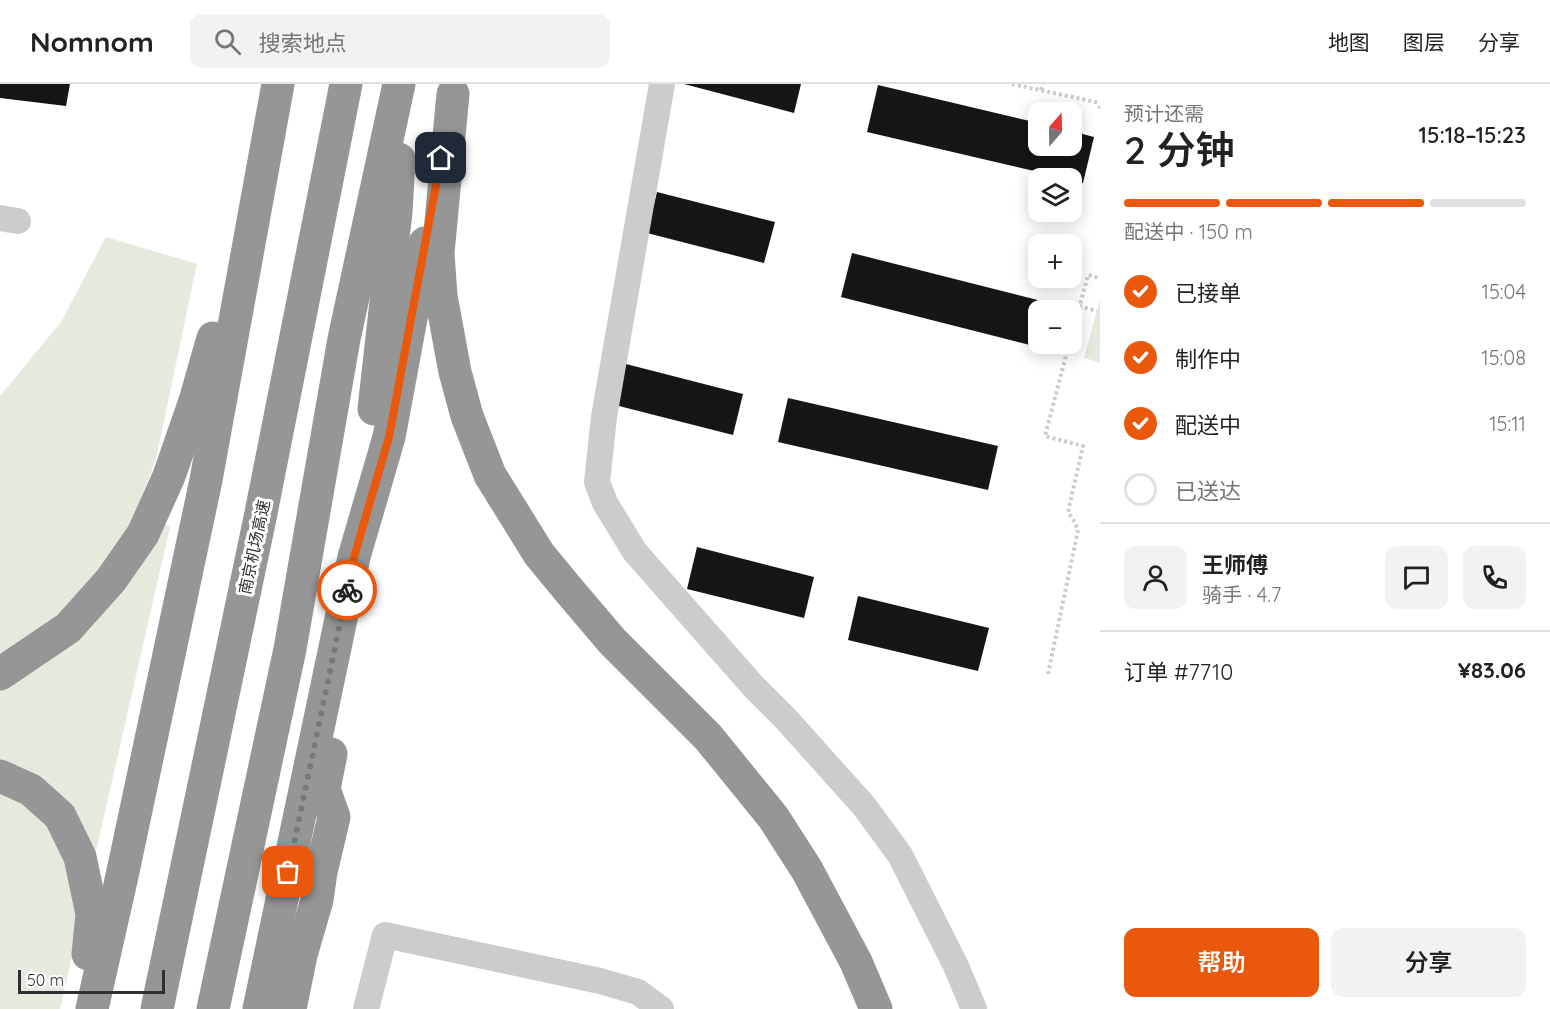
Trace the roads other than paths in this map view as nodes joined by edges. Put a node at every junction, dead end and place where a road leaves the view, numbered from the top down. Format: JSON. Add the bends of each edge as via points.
{"nodes":[{"id":1,"x":278,"y":84,"type":"edge"},
{"id":2,"x":346,"y":84,"type":"edge"},
{"id":3,"x":399,"y":84,"type":"edge"},
{"id":4,"x":403,"y":84,"type":"edge"},
{"id":5,"x":662,"y":84,"type":"edge"},
{"id":6,"x":454,"y":89,"type":"edge"},
{"id":7,"x":260,"y":181,"type":"junction"},
{"id":8,"x":354,"y":557,"type":"junction"},
{"id":9,"x":0,"y":674,"type":"edge"},
{"id":10,"x":0,"y":776,"type":"edge"},
{"id":11,"x":82,"y":1009,"type":"edge"},
{"id":12,"x":92,"y":1009,"type":"edge"},
{"id":13,"x":157,"y":1009,"type":"edge"},
{"id":14,"x":213,"y":1009,"type":"edge"},
{"id":15,"x":259,"y":1009,"type":"edge"},
{"id":16,"x":290,"y":1009,"type":"edge"},
{"id":17,"x":366,"y":1009,"type":"edge"},
{"id":18,"x":661,"y":1009,"type":"edge"},
{"id":19,"x":876,"y":1009,"type":"edge"},
{"id":20,"x":974,"y":1009,"type":"edge"}],
"edges":[{"from":1,"to":7,"type":"highway"},
{"from":2,"to":13,"type":"highway","name":"南京机场高速"},
{"from":3,"to":14,"type":"highway","via":[[344,339],[290,649]]},
{"from":4,"to":8,"type":"highway","via":[[396,212]]},
{"from":5,"to":20,"type":"street","via":[[604,417],[597,482],[635,552],[864,806],[900,855]]},
{"from":6,"to":8,"type":"highway","via":[[389,437]]},
{"from":6,"to":19,"type":"highway","via":[[438,253],[441,296],[467,416],[490,475],[538,554],[612,641],[708,737],[773,817],[807,870]]},
{"from":7,"to":9,"type":"highway","via":[[195,401],[169,476],[143,534],[111,580],[68,628]]},
{"from":7,"to":12,"type":"highway","via":[[206,480]]},
{"from":8,"to":15,"type":"highway"},
{"from":8,"to":16,"type":"highway","via":[[345,677],[324,789],[334,818]]},
{"from":10,"to":11,"type":"highway","via":[[31,790],[60,816],[80,857],[92,914]]},
{"from":17,"to":18,"type":"street","via":[[385,935],[600,981],[638,992]]}]}
